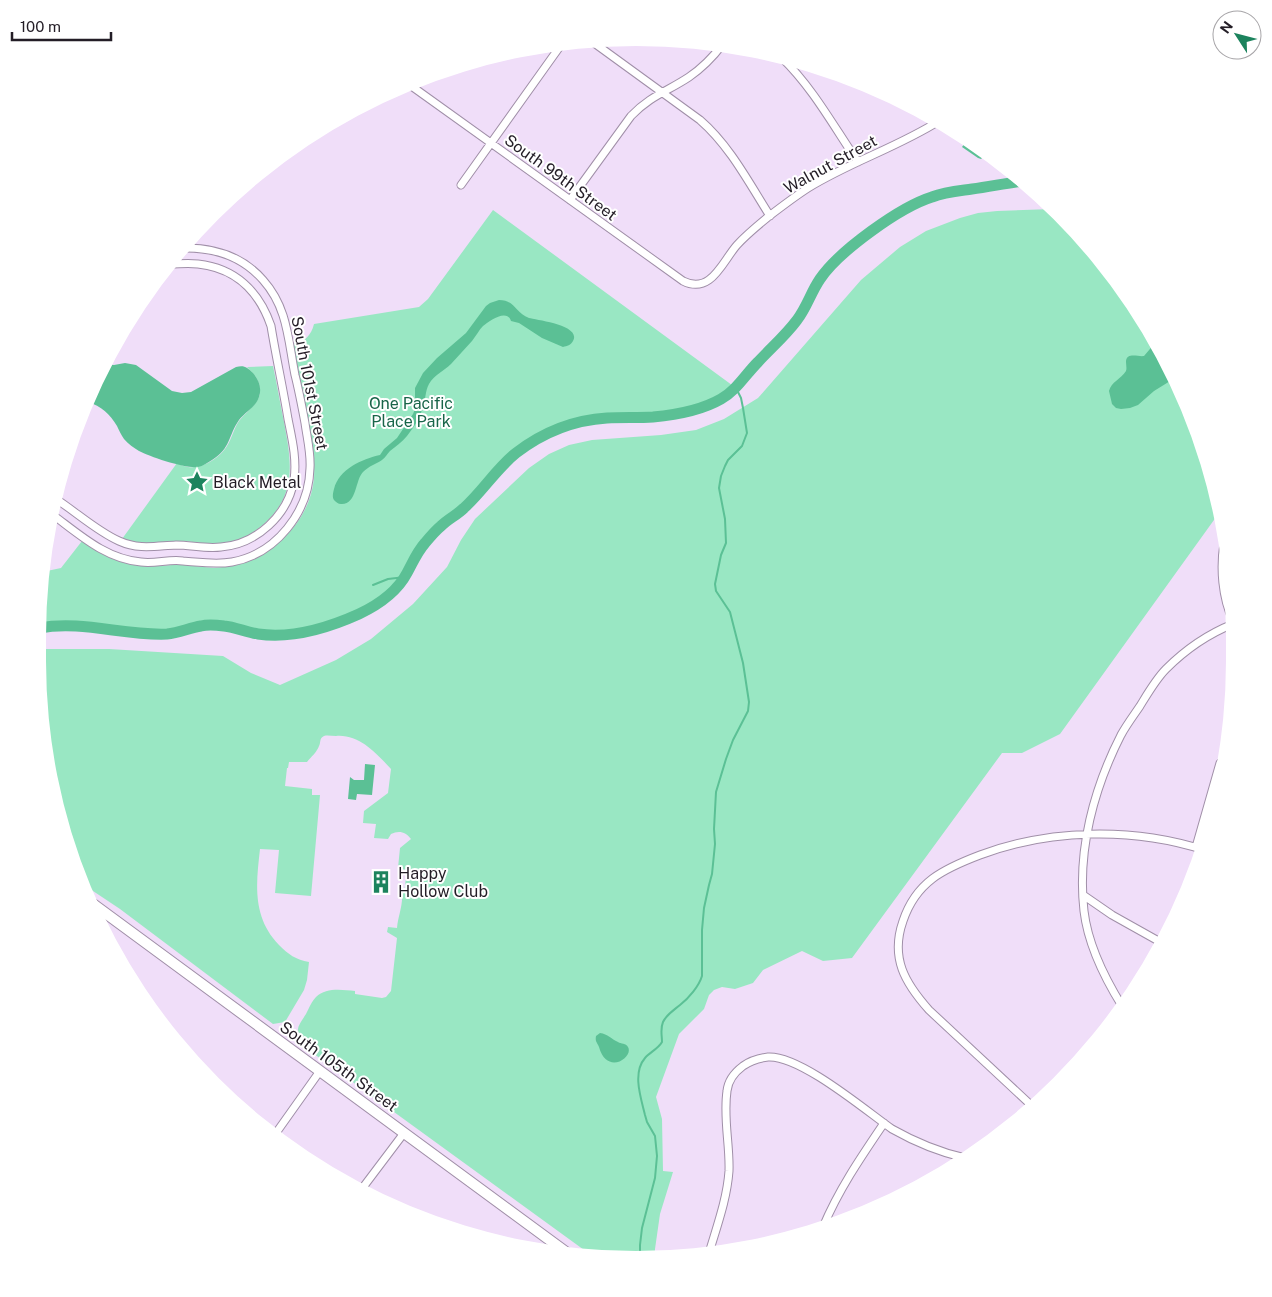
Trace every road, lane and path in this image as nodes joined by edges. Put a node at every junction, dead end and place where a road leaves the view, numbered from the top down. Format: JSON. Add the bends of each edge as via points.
{"nodes":[{"id":1,"x":601,"y":48,"type":"edge"},
{"id":2,"x":556,"y":51,"type":"edge"},
{"id":3,"x":717,"y":52,"type":"edge"},
{"id":4,"x":790,"y":66,"type":"edge"},
{"id":5,"x":416,"y":89,"type":"edge"},
{"id":6,"x":662,"y":92,"type":"junction"},
{"id":7,"x":932,"y":126,"type":"edge"},
{"id":8,"x":490,"y":143,"type":"junction"},
{"id":9,"x":858,"y":162,"type":"junction"},
{"id":10,"x":461,"y":185,"type":"dead end"},
{"id":11,"x":570,"y":200,"type":"junction"},
{"id":12,"x":770,"y":216,"type":"junction"},
{"id":13,"x":192,"y":248,"type":"edge"},
{"id":14,"x":179,"y":264,"type":"edge"},
{"id":15,"x":700,"y":284,"type":"joint"},
{"id":16,"x":62,"y":502,"type":"edge"},
{"id":17,"x":58,"y":519,"type":"edge"},
{"id":18,"x":1226,"y":626,"type":"edge"},
{"id":19,"x":1087,"y":835,"type":"junction"},
{"id":20,"x":1195,"y":848,"type":"edge"},
{"id":21,"x":1083,"y":895,"type":"junction"},
{"id":22,"x":102,"y":912,"type":"edge"},
{"id":23,"x":1156,"y":939,"type":"edge"},
{"id":24,"x":1118,"y":1000,"type":"edge"},
{"id":25,"x":320,"y":1071,"type":"junction"},
{"id":26,"x":1027,"y":1102,"type":"edge"},
{"id":27,"x":884,"y":1123,"type":"junction"},
{"id":28,"x":278,"y":1130,"type":"edge"},
{"id":29,"x":404,"y":1133,"type":"junction"},
{"id":30,"x":957,"y":1156,"type":"edge"},
{"id":31,"x":365,"y":1185,"type":"edge"},
{"id":32,"x":827,"y":1219,"type":"edge"},
{"id":33,"x":557,"y":1246,"type":"edge"},
{"id":34,"x":711,"y":1246,"type":"edge"}],
"edges":[{"from":1,"to":6,"type":"street"},
{"from":2,"to":8,"type":"street"},
{"from":3,"to":6,"type":"street","via":[[695,72]]},
{"from":4,"to":9,"type":"street"},
{"from":5,"to":8,"type":"street","name":"South 99th Street"},
{"from":6,"to":11,"type":"street","via":[[631,116]]},
{"from":6,"to":12,"type":"street","via":[[717,135]]},
{"from":7,"to":9,"type":"street","name":"Walnut Street"},
{"from":8,"to":10,"type":"street"},
{"from":8,"to":11,"type":"street","name":"South 99th Street"},
{"from":9,"to":12,"type":"street","name":"Walnut Street","via":[[808,187]]},
{"from":11,"to":15,"type":"street","name":"South 99th Street","via":[[684,281]]},
{"from":12,"to":15,"type":"street","name":"Walnut Street","via":[[737,245],[715,275]]},
{"from":13,"to":17,"type":"street","name":"South 101st Street","via":[[210,250],[242,262],[262,278],[282,310],[311,465],[306,496],[300,510],[278,539],[267,547],[241,560],[214,563],[126,560],[93,545]]},
{"from":14,"to":16,"type":"street","name":"South 101st Street","via":[[207,265],[224,270],[250,289],[263,306],[271,326],[294,458],[291,491],[278,515],[256,536],[213,548],[131,545],[112,538]]},
{"from":18,"to":19,"type":"street","via":[[1192,647],[1152,686],[1108,762]]},
{"from":19,"to":20,"type":"street","via":[[1149,837]]},
{"from":19,"to":21,"type":"street"},
{"from":19,"to":26,"type":"street","via":[[1034,840],[994,850],[945,870],[921,888],[901,926],[899,960],[912,989],[967,1047]]},
{"from":21,"to":23,"type":"street"},
{"from":21,"to":24,"type":"street","via":[[1092,945]]},
{"from":22,"to":25,"type":"street","name":"South 105th Street"},
{"from":25,"to":28,"type":"street"},
{"from":25,"to":29,"type":"street","name":"South 105th Street"},
{"from":27,"to":30,"type":"street","via":[[930,1148]]},
{"from":27,"to":32,"type":"street","via":[[848,1176]]},
{"from":27,"to":34,"type":"street","via":[[810,1071],[785,1060],[768,1057],[747,1064],[730,1080],[727,1090],[727,1185]]},
{"from":29,"to":31,"type":"street"},
{"from":29,"to":33,"type":"street","name":"South 105th Street"}]}
